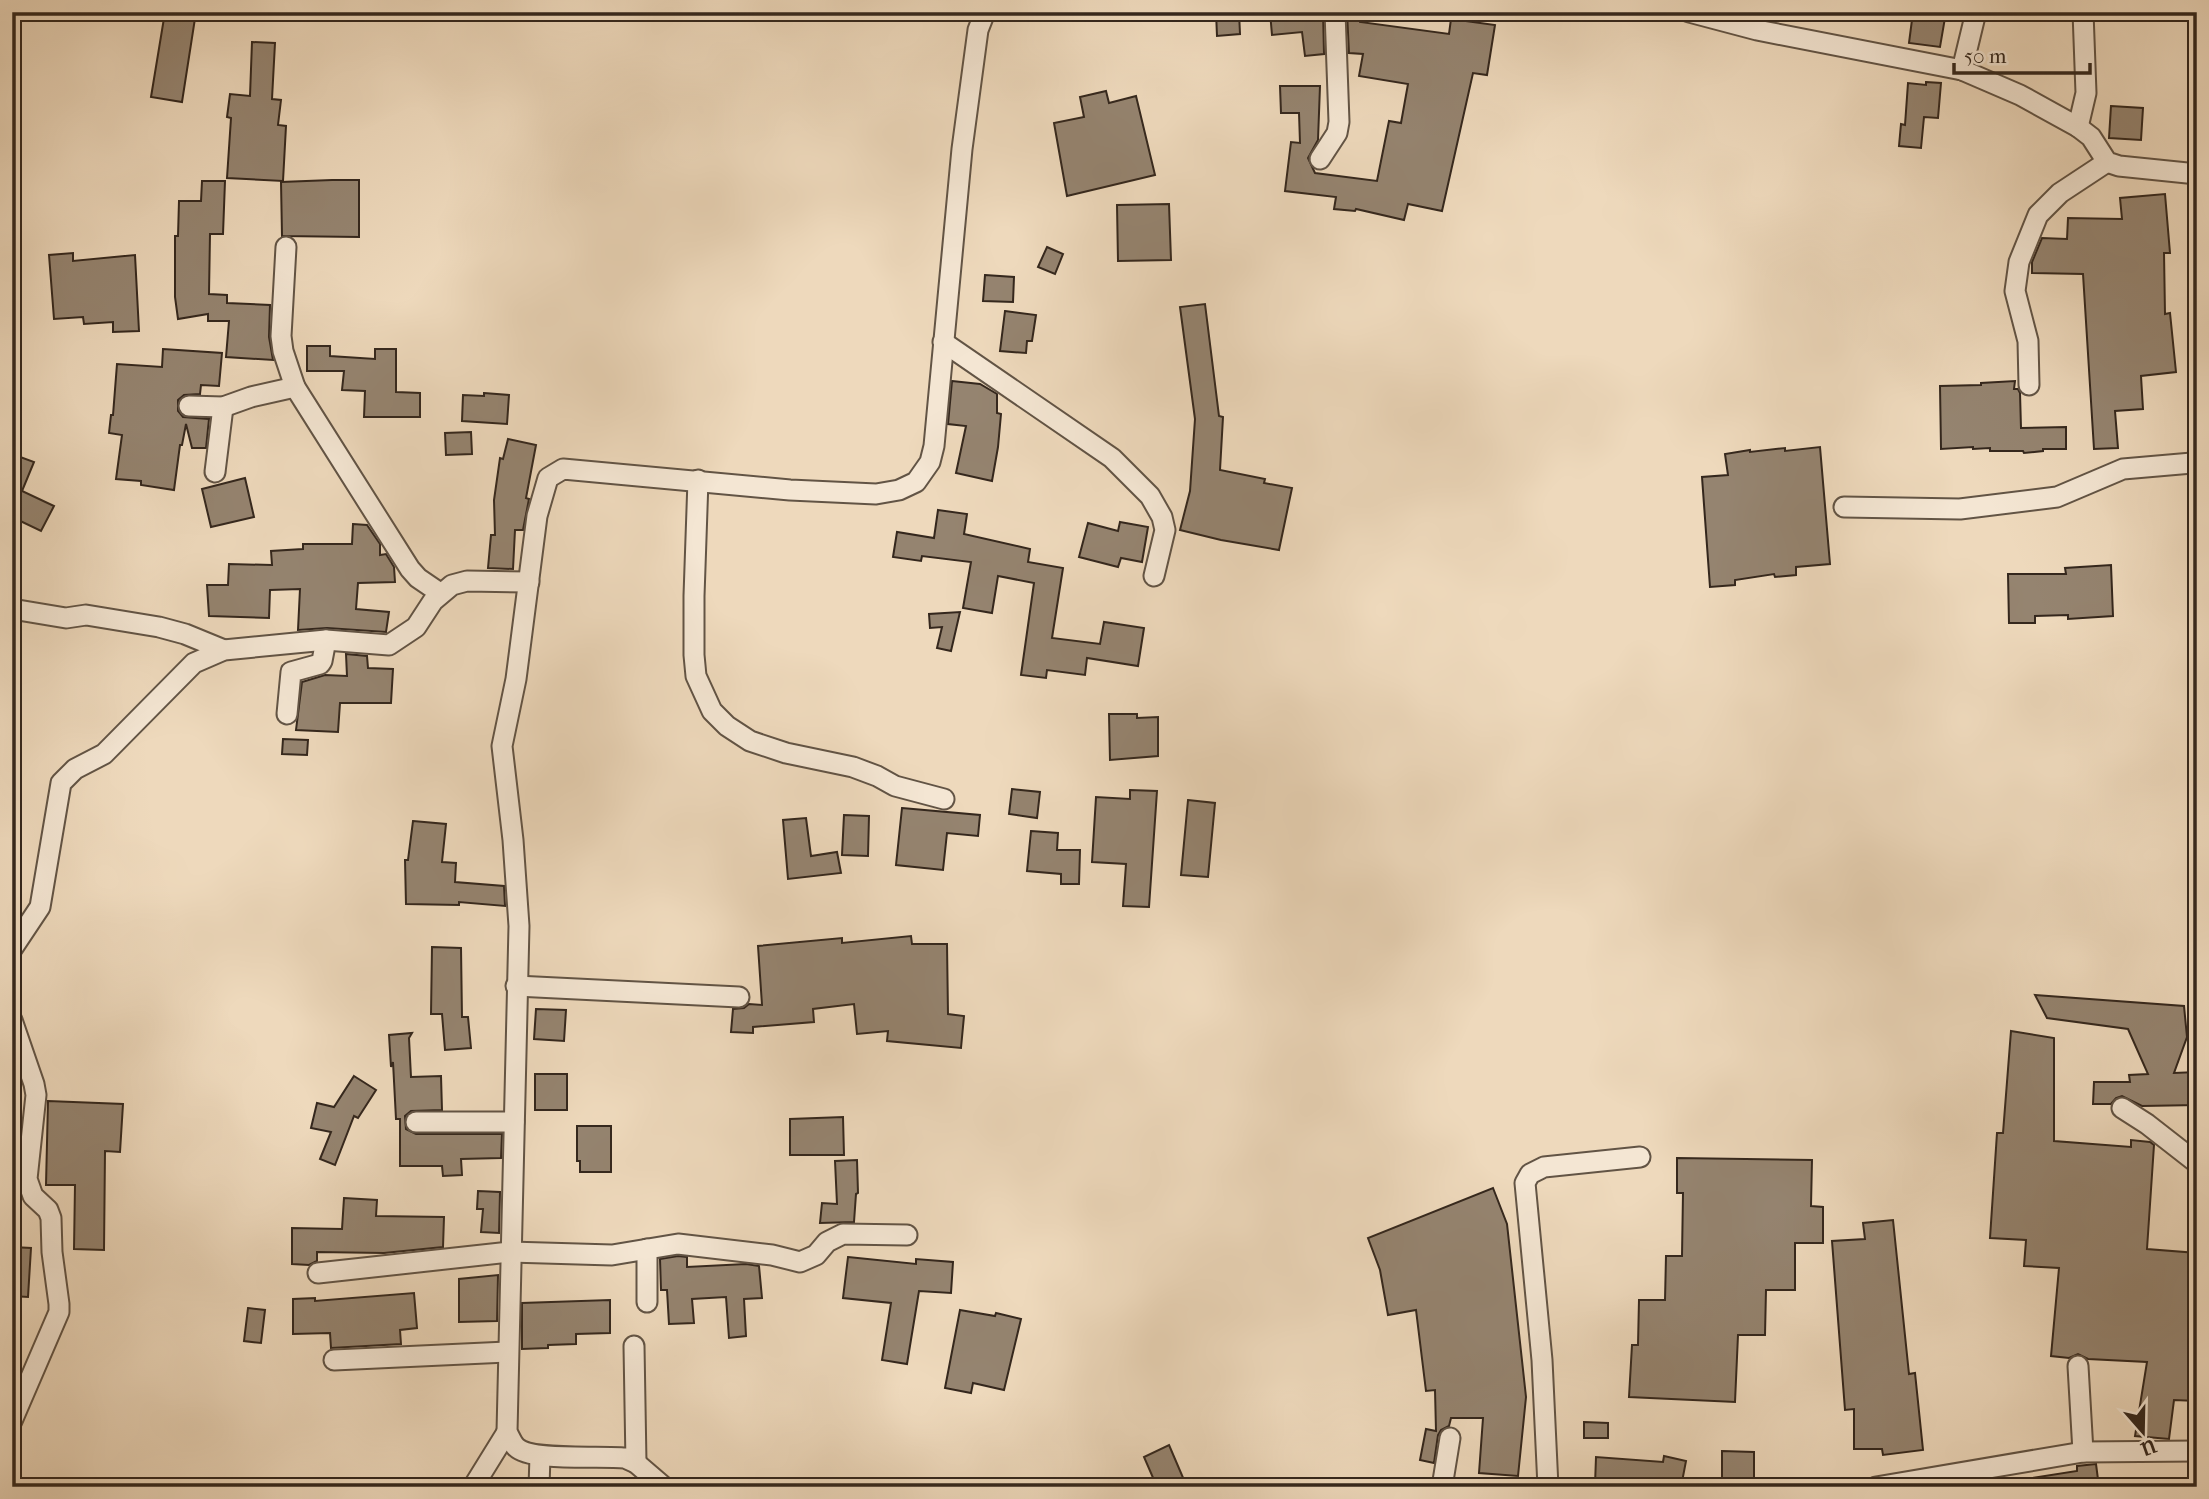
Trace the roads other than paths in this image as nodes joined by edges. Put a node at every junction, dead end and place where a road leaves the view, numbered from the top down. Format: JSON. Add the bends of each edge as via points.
{"nodes":[{"id":1,"x":985,"y":12,"type":"edge"},
{"id":2,"x":1335,"y":12,"type":"edge"},
{"id":3,"x":1976,"y":12,"type":"edge"},
{"id":4,"x":2083,"y":12,"type":"edge"},
{"id":5,"x":1692,"y":13,"type":"edge"},
{"id":6,"x":1962,"y":70,"type":"junction"},
{"id":7,"x":2078,"y":127,"type":"junction"},
{"id":8,"x":1320,"y":159,"type":"dead end"},
{"id":9,"x":2107,"y":162,"type":"junction"},
{"id":10,"x":2197,"y":174,"type":"edge"},
{"id":11,"x":286,"y":247,"type":"dead end"},
{"id":12,"x":943,"y":342,"type":"junction"},
{"id":13,"x":2029,"y":385,"type":"dead end"},
{"id":14,"x":295,"y":387,"type":"junction"},
{"id":15,"x":189,"y":406,"type":"dead end"},
{"id":16,"x":223,"y":407,"type":"junction"},
{"id":17,"x":2197,"y":460,"type":"edge"},
{"id":18,"x":215,"y":472,"type":"dead end"},
{"id":19,"x":698,"y":480,"type":"junction"},
{"id":20,"x":1844,"y":507,"type":"dead end"},
{"id":21,"x":1154,"y":576,"type":"dead end"},
{"id":22,"x":529,"y":582,"type":"junction"},
{"id":23,"x":440,"y":593,"type":"junction"},
{"id":24,"x":12,"y":609,"type":"edge"},
{"id":25,"x":326,"y":640,"type":"junction"},
{"id":26,"x":224,"y":650,"type":"junction"},
{"id":27,"x":287,"y":714,"type":"dead end"},
{"id":28,"x":944,"y":799,"type":"dead end"},
{"id":29,"x":12,"y":949,"type":"edge"},
{"id":30,"x":516,"y":986,"type":"junction"},
{"id":31,"x":739,"y":997,"type":"dead end"},
{"id":32,"x":12,"y":1020,"type":"edge"},
{"id":33,"x":2122,"y":1108,"type":"dead end"},
{"id":34,"x":416,"y":1122,"type":"dead end"},
{"id":35,"x":514,"y":1122,"type":"junction"},
{"id":36,"x":1640,"y":1157,"type":"dead end"},
{"id":37,"x":2197,"y":1163,"type":"edge"},
{"id":38,"x":907,"y":1235,"type":"dead end"},
{"id":39,"x":647,"y":1249,"type":"junction"},
{"id":40,"x":510,"y":1252,"type":"junction"},
{"id":41,"x":318,"y":1273,"type":"dead end"},
{"id":42,"x":647,"y":1302,"type":"dead end"},
{"id":43,"x":634,"y":1346,"type":"dead end"},
{"id":44,"x":507,"y":1352,"type":"junction"},
{"id":45,"x":334,"y":1360,"type":"dead end"},
{"id":46,"x":2078,"y":1366,"type":"dead end"},
{"id":47,"x":12,"y":1421,"type":"edge"},
{"id":48,"x":507,"y":1432,"type":"junction"},
{"id":49,"x":1450,"y":1438,"type":"dead end"},
{"id":50,"x":2197,"y":1451,"type":"edge"},
{"id":51,"x":2083,"y":1452,"type":"junction"},
{"id":52,"x":540,"y":1456,"type":"junction"},
{"id":53,"x":636,"y":1463,"type":"junction"},
{"id":54,"x":473,"y":1487,"type":"edge"},
{"id":55,"x":539,"y":1487,"type":"edge"},
{"id":56,"x":664,"y":1487,"type":"edge"},
{"id":57,"x":1442,"y":1487,"type":"edge"},
{"id":58,"x":1548,"y":1487,"type":"edge"},
{"id":59,"x":1876,"y":1487,"type":"edge"}],
"edges":[{"from":1,"to":12,"type":"street","via":[[978,30],[962,149]]},
{"from":2,"to":8,"type":"street","via":[[1339,122]]},
{"from":3,"to":6,"type":"street"},
{"from":4,"to":7,"type":"street","via":[[2086,93]]},
{"from":5,"to":6,"type":"street"},
{"from":6,"to":7,"type":"street"},
{"from":7,"to":9,"type":"street","via":[[2091,137]]},
{"from":9,"to":10,"type":"street"},
{"from":9,"to":13,"type":"street","via":[[2060,193],[2038,215],[2019,262],[2015,291],[2028,341]]},
{"from":11,"to":14,"type":"street","via":[[281,336]]},
{"from":12,"to":19,"type":"street","via":[[934,446],[930,463],[916,482],[876,494]]},
{"from":12,"to":21,"type":"street","via":[[1112,458],[1150,496],[1165,530]]},
{"from":14,"to":16,"type":"street"},
{"from":14,"to":23,"type":"street","via":[[410,569]]},
{"from":15,"to":16,"type":"street"},
{"from":16,"to":18,"type":"street"},
{"from":17,"to":20,"type":"street","via":[[2123,469],[2057,497],[1960,509]]},
{"from":19,"to":22,"type":"street","via":[[572,468],[553,473],[537,516]]},
{"from":19,"to":28,"type":"street","via":[[694,655],[696,676],[712,711],[750,741],[853,767],[895,786]]},
{"from":22,"to":23,"type":"street","via":[[467,581]]},
{"from":22,"to":30,"type":"street","via":[[502,746],[516,873]]},
{"from":23,"to":25,"type":"street","via":[[416,627],[389,645]]},
{"from":24,"to":26,"type":"street","via":[[159,627]]},
{"from":25,"to":26,"type":"street"},
{"from":25,"to":27,"type":"street","via":[[320,664],[291,672]]},
{"from":26,"to":29,"type":"street","via":[[194,663],[104,754],[61,783],[40,907]]},
{"from":30,"to":31,"type":"street"},
{"from":30,"to":35,"type":"street"},
{"from":32,"to":47,"type":"street","via":[[36,1095],[27,1179],[33,1196],[51,1218],[60,1304]]},
{"from":33,"to":37,"type":"street"},
{"from":34,"to":35,"type":"street"},
{"from":35,"to":40,"type":"street"},
{"from":36,"to":58,"type":"street","via":[[1544,1167],[1530,1174],[1525,1183],[1542,1360]]},
{"from":38,"to":39,"type":"street","via":[[843,1234],[800,1262],[678,1244]]},
{"from":39,"to":40,"type":"street","via":[[612,1255]]},
{"from":39,"to":42,"type":"street"},
{"from":40,"to":41,"type":"street"},
{"from":40,"to":44,"type":"street"},
{"from":43,"to":53,"type":"street"},
{"from":44,"to":45,"type":"street"},
{"from":44,"to":48,"type":"street"},
{"from":46,"to":51,"type":"street"},
{"from":48,"to":52,"type":"street","via":[[516,1447]]},
{"from":48,"to":54,"type":"street"},
{"from":49,"to":57,"type":"street"},
{"from":50,"to":51,"type":"street"},
{"from":51,"to":59,"type":"street"},
{"from":52,"to":53,"type":"street","via":[[610,1456]]},
{"from":52,"to":55,"type":"street"},
{"from":53,"to":56,"type":"street"}]}
